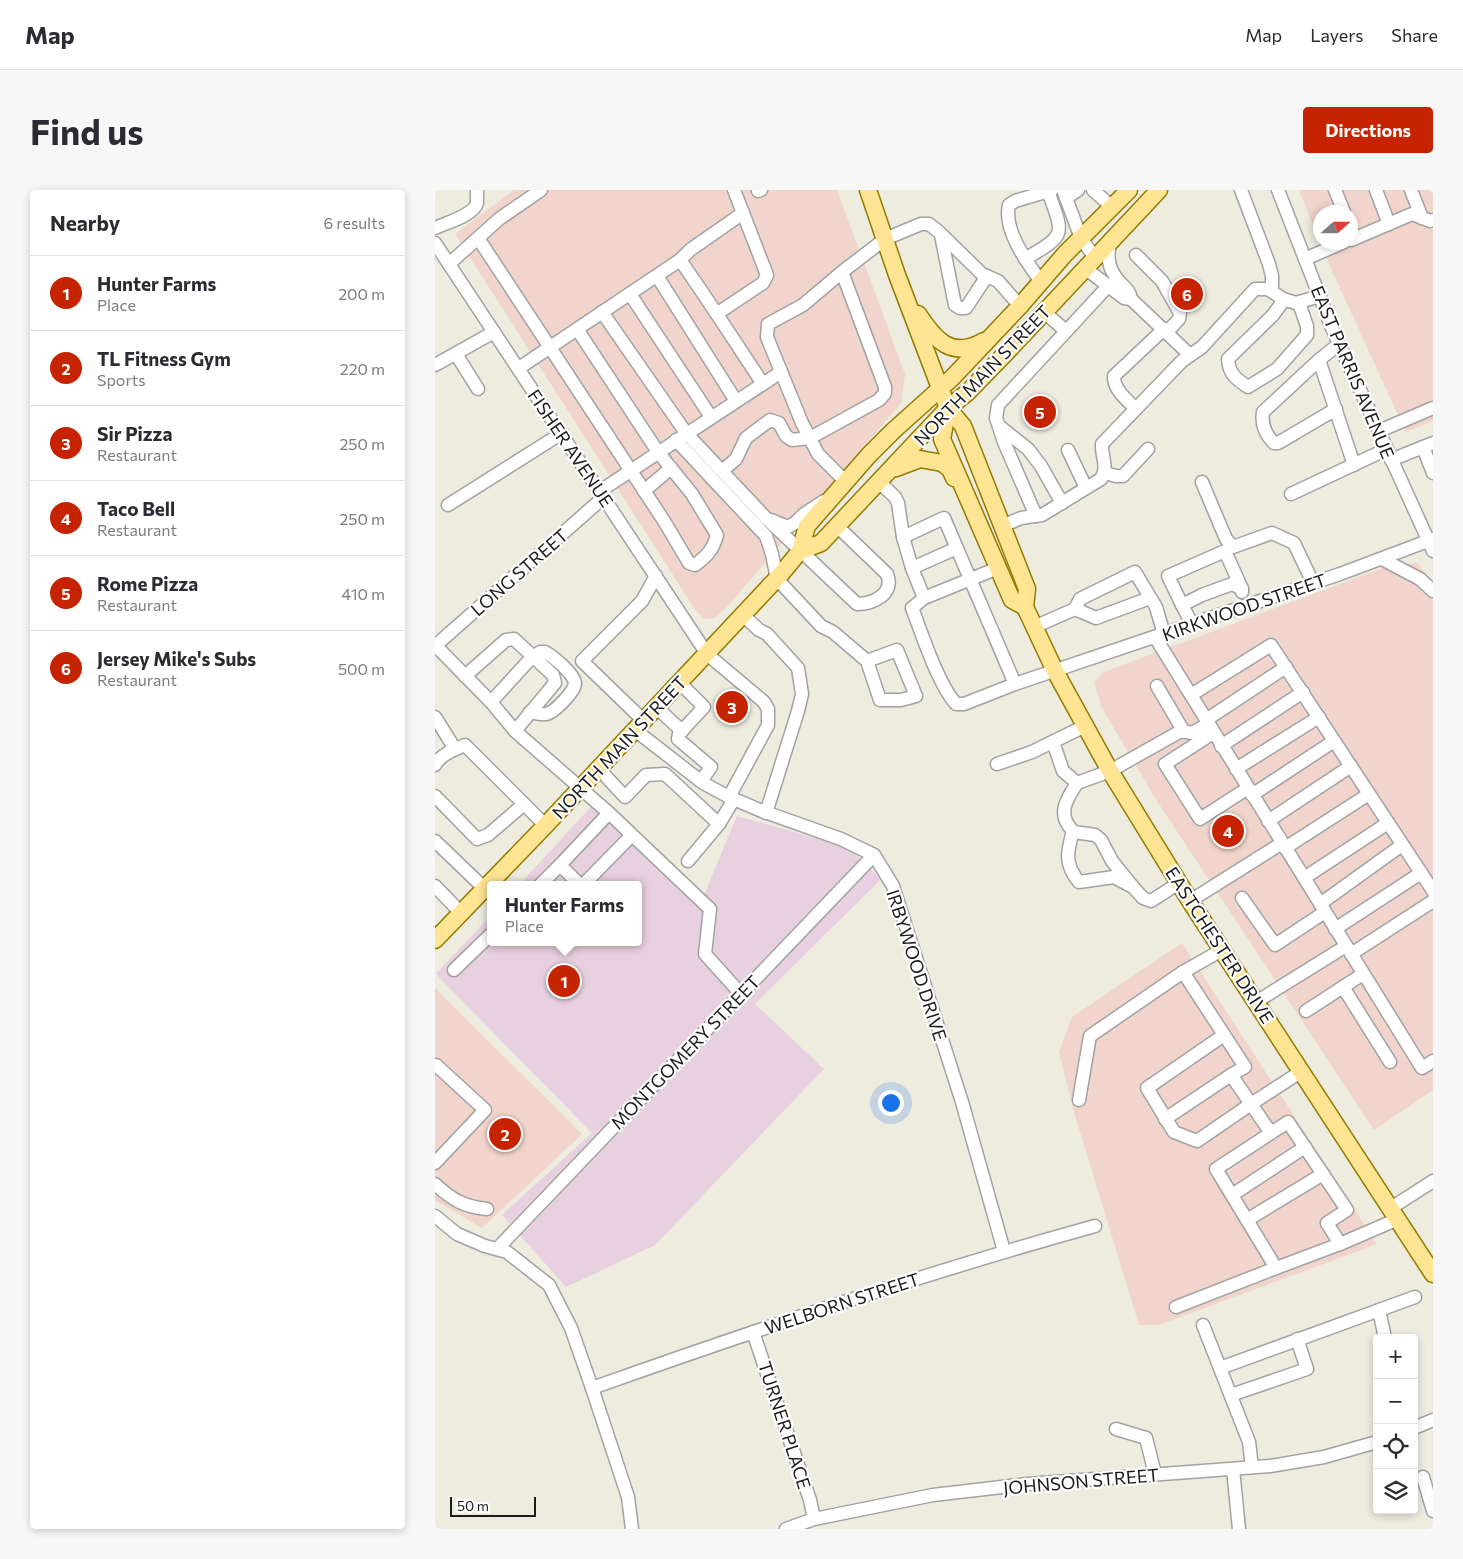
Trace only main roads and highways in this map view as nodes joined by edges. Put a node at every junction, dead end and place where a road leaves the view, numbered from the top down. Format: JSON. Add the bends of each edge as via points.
{"nodes":[{"id":1,"x":868,"y":190,"type":"edge"},
{"id":2,"x":1129,"y":190,"type":"edge"},
{"id":3,"x":1159,"y":190,"type":"edge"},
{"id":4,"x":897,"y":275,"type":"junction"},
{"id":5,"x":990,"y":337,"type":"junction"},
{"id":6,"x":940,"y":388,"type":"junction"},
{"id":7,"x":948,"y":408,"type":"junction"},
{"id":8,"x":891,"y":469,"type":"junction"},
{"id":9,"x":971,"y":506,"type":"junction"},
{"id":10,"x":800,"y":551,"type":"junction"},
{"id":11,"x":1025,"y":607,"type":"junction"},
{"id":12,"x":493,"y":881,"type":"edge"},
{"id":13,"x":487,"y":887,"type":"edge"},
{"id":14,"x":436,"y":937,"type":"edge"},
{"id":15,"x":1433,"y":1274,"type":"edge"}],
"edges":[{"from":1,"to":4,"type":"main road"},
{"from":2,"to":5,"type":"main road","name":"NORTH MAIN STREET"},
{"from":3,"to":7,"type":"main road","name":"NORTH MAIN STREET","via":[[1004,355]]},
{"from":4,"to":5,"type":"main road","via":[[919,316],[940,342],[961,349]]},
{"from":4,"to":6,"type":"main road"},
{"from":5,"to":6,"type":"main road","name":"NORTH MAIN STREET"},
{"from":6,"to":7,"type":"main road"},
{"from":6,"to":10,"type":"main road","name":"NORTH MAIN STREET","via":[[893,431],[807,526]]},
{"from":7,"to":8,"type":"main road","name":"NORTH MAIN STREET"},
{"from":7,"to":9,"type":"main road","name":"EASTCHESTER DRIVE","via":[[943,439]]},
{"from":7,"to":11,"type":"main road","name":"EASTCHESTER DRIVE","via":[[963,426],[1003,526],[1027,589]]},
{"from":8,"to":9,"type":"main road","via":[[919,459],[942,463],[950,469],[963,502]]},
{"from":8,"to":10,"type":"main road","name":"NORTH MAIN STREET","via":[[821,543]]},
{"from":9,"to":11,"type":"main road","name":"EASTCHESTER DRIVE","via":[[1012,600]]},
{"from":10,"to":12,"type":"main road","name":"NORTH MAIN STREET"},
{"from":11,"to":15,"type":"main road","name":"EASTCHESTER DRIVE","via":[[1055,671],[1110,771],[1190,901]]},
{"from":13,"to":14,"type":"main road","name":"NORTH MAIN STREET"}]}
